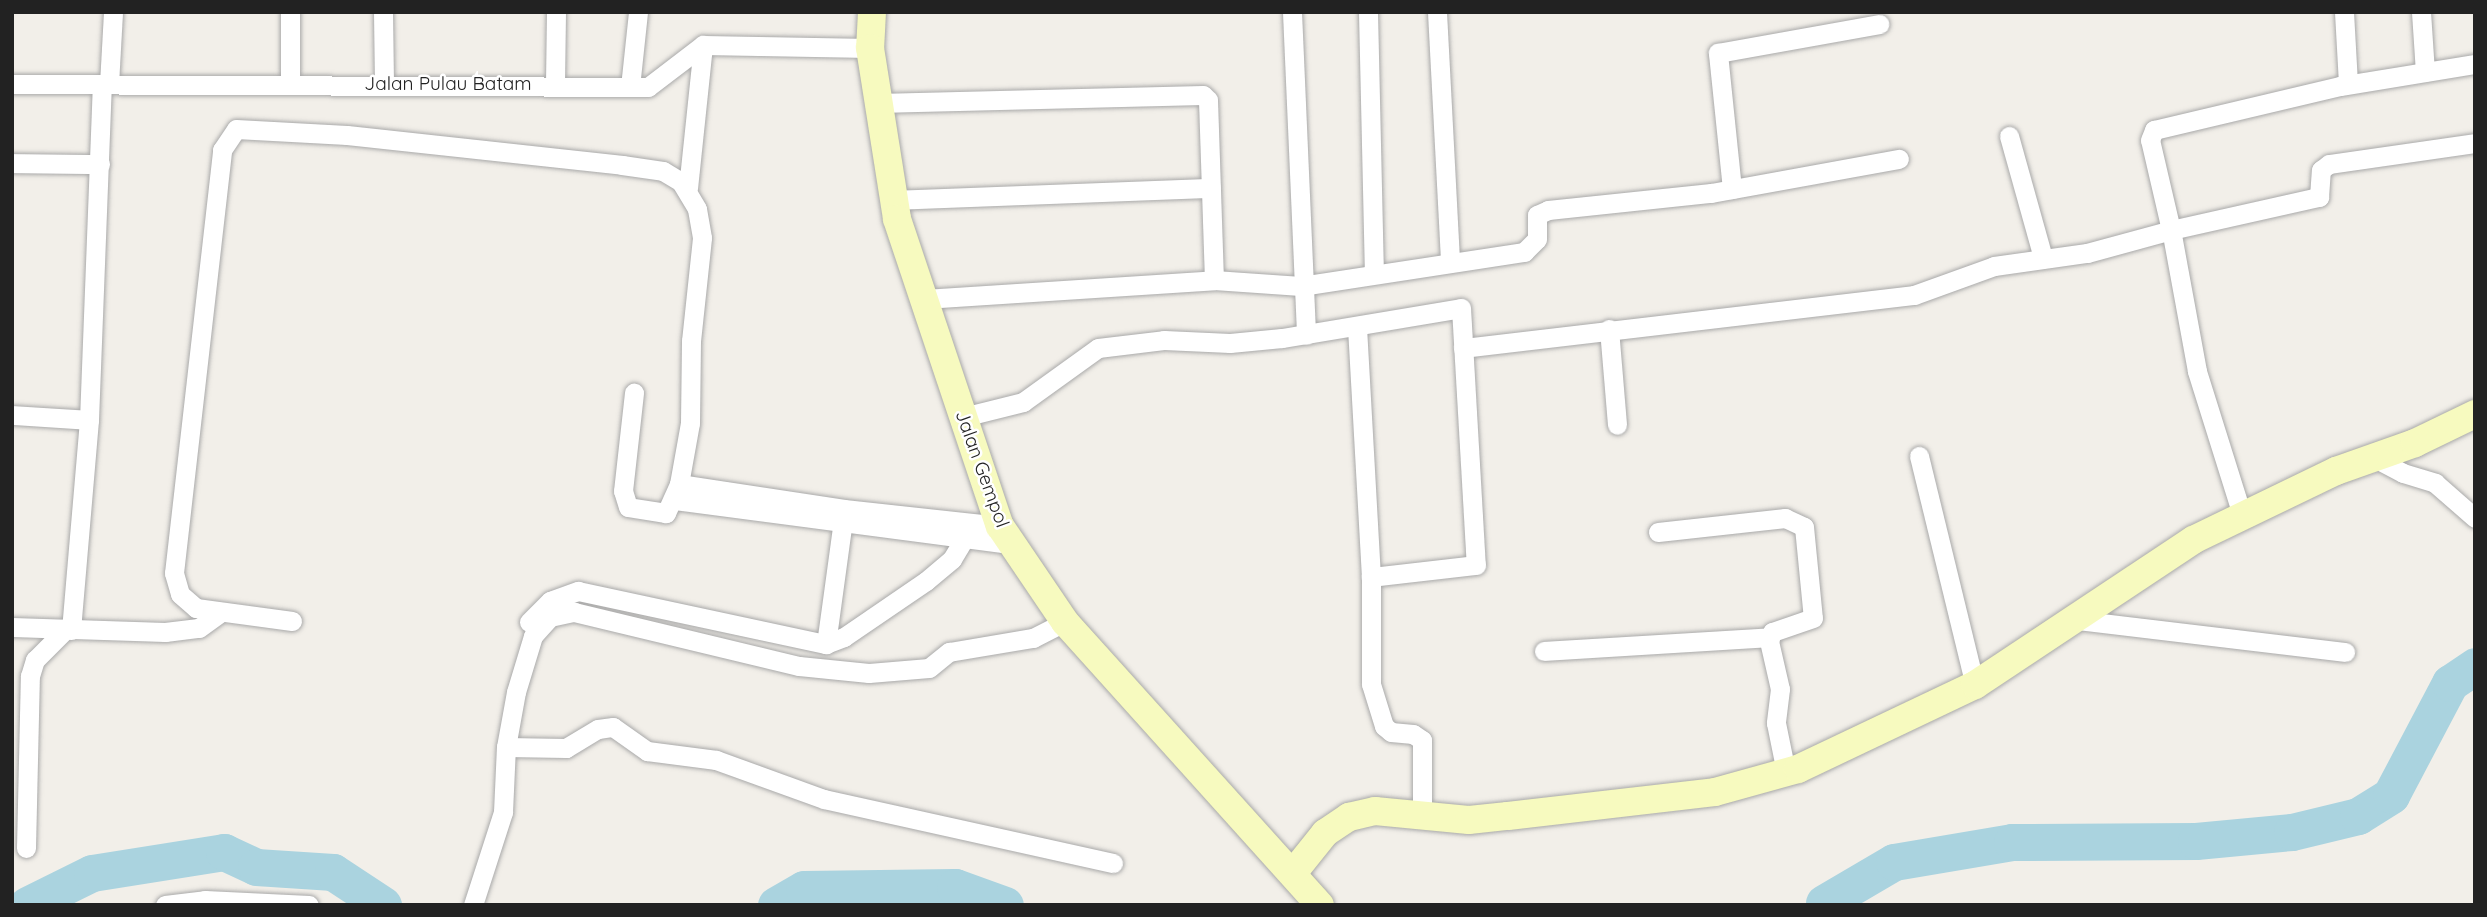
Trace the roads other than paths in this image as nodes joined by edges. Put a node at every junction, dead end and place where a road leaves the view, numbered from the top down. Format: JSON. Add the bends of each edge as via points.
{"nodes":[{"id":1,"x":113,"y":12,"type":"edge"},
{"id":2,"x":290,"y":12,"type":"edge"},
{"id":3,"x":383,"y":12,"type":"edge"},
{"id":4,"x":556,"y":12,"type":"edge"},
{"id":5,"x":638,"y":12,"type":"edge"},
{"id":6,"x":872,"y":12,"type":"edge"},
{"id":7,"x":1292,"y":12,"type":"edge"},
{"id":8,"x":1368,"y":12,"type":"edge"},
{"id":9,"x":1437,"y":12,"type":"edge"},
{"id":10,"x":2344,"y":12,"type":"edge"},
{"id":11,"x":2421,"y":12,"type":"edge"},
{"id":12,"x":1878,"y":24,"type":"dead end"},
{"id":13,"x":703,"y":45,"type":"junction"},
{"id":14,"x":870,"y":48,"type":"junction"},
{"id":15,"x":2475,"y":64,"type":"edge"},
{"id":16,"x":2425,"y":72,"type":"junction"},
{"id":17,"x":290,"y":82,"type":"junction"},
{"id":18,"x":12,"y":84,"type":"edge"},
{"id":19,"x":106,"y":84,"type":"junction"},
{"id":20,"x":555,"y":84,"type":"junction"},
{"id":21,"x":384,"y":85,"type":"junction"},
{"id":22,"x":2348,"y":85,"type":"junction"},
{"id":23,"x":630,"y":87,"type":"junction"},
{"id":24,"x":877,"y":103,"type":"junction"},
{"id":25,"x":2009,"y":136,"type":"dead end"},
{"id":26,"x":2475,"y":143,"type":"edge"},
{"id":27,"x":1899,"y":159,"type":"dead end"},
{"id":28,"x":12,"y":163,"type":"edge"},
{"id":29,"x":100,"y":164,"type":"junction"},
{"id":30,"x":688,"y":188,"type":"junction"},
{"id":31,"x":1211,"y":188,"type":"junction"},
{"id":32,"x":1732,"y":189,"type":"junction"},
{"id":33,"x":894,"y":200,"type":"junction"},
{"id":34,"x":2171,"y":230,"type":"junction"},
{"id":35,"x":2043,"y":258,"type":"junction"},
{"id":36,"x":1450,"y":262,"type":"junction"},
{"id":37,"x":1374,"y":273,"type":"junction"},
{"id":38,"x":1214,"y":281,"type":"junction"},
{"id":39,"x":1301,"y":286,"type":"junction"},
{"id":40,"x":924,"y":299,"type":"junction"},
{"id":41,"x":1357,"y":327,"type":"junction"},
{"id":42,"x":1609,"y":329,"type":"junction"},
{"id":43,"x":1306,"y":335,"type":"junction"},
{"id":44,"x":1463,"y":348,"type":"junction"},
{"id":45,"x":634,"y":393,"type":"dead end"},
{"id":46,"x":2475,"y":414,"type":"edge"},
{"id":47,"x":12,"y":415,"type":"edge"},
{"id":48,"x":963,"y":416,"type":"junction"},
{"id":49,"x":89,"y":420,"type":"junction"},
{"id":50,"x":1617,"y":425,"type":"dead end"},
{"id":51,"x":1919,"y":456,"type":"dead end"},
{"id":52,"x":2371,"y":456,"type":"junction"},
{"id":53,"x":677,"y":492,"type":"junction"},
{"id":54,"x":2242,"y":515,"type":"junction"},
{"id":55,"x":844,"y":517,"type":"junction"},
{"id":56,"x":2475,"y":518,"type":"edge"},
{"id":57,"x":1658,"y":532,"type":"dead end"},
{"id":58,"x":1005,"y":535,"type":"junction"},
{"id":59,"x":964,"y":540,"type":"junction"},
{"id":60,"x":1371,"y":577,"type":"junction"},
{"id":61,"x":220,"y":613,"type":"junction"},
{"id":62,"x":2077,"y":620,"type":"junction"},
{"id":63,"x":292,"y":621,"type":"dead end"},
{"id":64,"x":1065,"y":622,"type":"junction"},
{"id":65,"x":12,"y":627,"type":"edge"},
{"id":66,"x":68,"y":630,"type":"junction"},
{"id":67,"x":1770,"y":637,"type":"junction"},
{"id":68,"x":826,"y":644,"type":"junction"},
{"id":69,"x":1544,"y":650,"type":"dead end"},
{"id":70,"x":2345,"y":652,"type":"dead end"},
{"id":71,"x":502,"y":680,"type":"dead end"},
{"id":72,"x":1975,"y":685,"type":"junction"},
{"id":73,"x":506,"y":747,"type":"junction"},
{"id":74,"x":1786,"y":772,"type":"junction"},
{"id":75,"x":1422,"y":815,"type":"junction"},
{"id":76,"x":26,"y":848,"type":"dead end"},
{"id":77,"x":1113,"y":863,"type":"dead end"},
{"id":78,"x":1293,"y":873,"type":"junction"},
{"id":79,"x":276,"y":903,"type":"edge"},
{"id":80,"x":165,"y":905,"type":"edge"},
{"id":81,"x":309,"y":905,"type":"edge"},
{"id":82,"x":473,"y":905,"type":"edge"},
{"id":83,"x":1320,"y":905,"type":"edge"}],
"edges":[{"from":1,"to":19,"type":"street"},
{"from":2,"to":17,"type":"street"},
{"from":3,"to":21,"type":"street"},
{"from":4,"to":20,"type":"street"},
{"from":5,"to":23,"type":"street"},
{"from":6,"to":14,"type":"street","name":"Jalan Gempol"},
{"from":7,"to":39,"type":"street"},
{"from":8,"to":37,"type":"street"},
{"from":9,"to":36,"type":"street"},
{"from":10,"to":22,"type":"street"},
{"from":11,"to":16,"type":"street"},
{"from":12,"to":32,"type":"street","via":[[1718,53]]},
{"from":13,"to":14,"type":"street"},
{"from":13,"to":23,"type":"street","name":"Jalan Pulau Batam","via":[[655,85]]},
{"from":13,"to":30,"type":"street"},
{"from":14,"to":24,"type":"street","name":"Jalan Gempol"},
{"from":15,"to":16,"type":"street"},
{"from":16,"to":22,"type":"street"},
{"from":17,"to":19,"type":"street","name":"Jalan Pulau Batam","via":[[209,87]]},
{"from":17,"to":21,"type":"street","name":"Jalan Pulau Batam"},
{"from":18,"to":19,"type":"street","name":"Jalan Pulau Batam"},
{"from":19,"to":29,"type":"street"},
{"from":20,"to":21,"type":"street","name":"Jalan Pulau Batam"},
{"from":20,"to":23,"type":"street","name":"Jalan Pulau Batam"},
{"from":22,"to":34,"type":"street","via":[[2152,132]]},
{"from":24,"to":31,"type":"street","via":[[1199,93],[1208,100]]},
{"from":24,"to":33,"type":"street","name":"Jalan Gempol"},
{"from":25,"to":35,"type":"street"},
{"from":26,"to":34,"type":"street","via":[[2329,164],[2321,170],[2319,197]]},
{"from":27,"to":32,"type":"street"},
{"from":28,"to":29,"type":"street"},
{"from":29,"to":49,"type":"street"},
{"from":30,"to":53,"type":"street","via":[[702,238],[691,341],[690,423]]},
{"from":30,"to":61,"type":"street","via":[[663,171],[622,165],[271,129],[236,129],[229,135],[222,150],[174,573],[180,594],[196,608]]},
{"from":31,"to":33,"type":"street"},
{"from":31,"to":38,"type":"street"},
{"from":32,"to":36,"type":"street","via":[[1548,210],[1535,220],[1537,239],[1530,249]]},
{"from":33,"to":40,"type":"street","name":"Jalan Gempol"},
{"from":34,"to":35,"type":"street","via":[[2087,253]]},
{"from":34,"to":54,"type":"street","via":[[2197,370]]},
{"from":35,"to":42,"type":"street","via":[[1994,266],[1914,295]]},
{"from":36,"to":37,"type":"street"},
{"from":37,"to":39,"type":"street"},
{"from":38,"to":39,"type":"street"},
{"from":38,"to":40,"type":"street"},
{"from":39,"to":43,"type":"street"},
{"from":40,"to":48,"type":"street","name":"Jalan Gempol"},
{"from":41,"to":43,"type":"street"},
{"from":41,"to":44,"type":"street","via":[[1461,308]]},
{"from":41,"to":60,"type":"street"},
{"from":42,"to":44,"type":"street"},
{"from":42,"to":50,"type":"street"},
{"from":43,"to":48,"type":"street","via":[[1230,343],[1164,340],[1098,348],[1023,402]]},
{"from":44,"to":60,"type":"street","via":[[1476,565]]},
{"from":45,"to":53,"type":"street","via":[[628,507],[666,513]]},
{"from":46,"to":52,"type":"street","via":[[2415,443]]},
{"from":47,"to":49,"type":"street"},
{"from":48,"to":58,"type":"street","name":"Jalan Gempol"},
{"from":49,"to":66,"type":"street"},
{"from":51,"to":72,"type":"street"},
{"from":52,"to":54,"type":"street"},
{"from":52,"to":56,"type":"street","via":[[2435,483]]},
{"from":53,"to":55,"type":"street"},
{"from":54,"to":62,"type":"street","via":[[2193,540]]},
{"from":55,"to":58,"type":"street"},
{"from":55,"to":59,"type":"street"},
{"from":55,"to":68,"type":"street"},
{"from":57,"to":67,"type":"street","via":[[1785,518],[1800,523],[1813,618]]},
{"from":58,"to":59,"type":"street"},
{"from":58,"to":64,"type":"street","name":"Jalan Gempol"},
{"from":59,"to":68,"type":"street","via":[[926,582],[844,637]]},
{"from":60,"to":75,"type":"street","via":[[1370,684],[1384,726],[1422,740]]},
{"from":61,"to":63,"type":"street"},
{"from":61,"to":66,"type":"street","via":[[209,624],[188,630]]},
{"from":62,"to":70,"type":"street"},
{"from":62,"to":72,"type":"street"},
{"from":64,"to":73,"type":"street","via":[[1032,638],[947,653],[929,668],[858,672],[799,666],[561,612],[544,621],[533,636]]},
{"from":64,"to":78,"type":"street","name":"Jalan Gempol"},
{"from":65,"to":66,"type":"street"},
{"from":66,"to":76,"type":"street","via":[[35,660],[30,676]]},
{"from":67,"to":69,"type":"street"},
{"from":67,"to":74,"type":"street","via":[[1780,689],[1776,723]]},
{"from":68,"to":71,"type":"street","via":[[578,591],[538,610],[524,633],[513,672]]},
{"from":72,"to":74,"type":"street","via":[[1847,748]]},
{"from":73,"to":77,"type":"street","via":[[566,748],[598,729],[613,727],[647,751],[703,756],[824,799]]},
{"from":73,"to":82,"type":"street","via":[[503,811]]},
{"from":74,"to":75,"type":"street","via":[[1715,792],[1574,809],[1469,820]]},
{"from":75,"to":78,"type":"street","via":[[1375,811],[1349,817],[1325,832]]},
{"from":78,"to":83,"type":"street","name":"Jalan Gempol"},
{"from":79,"to":80,"type":"street"},
{"from":79,"to":81,"type":"street"}]}
